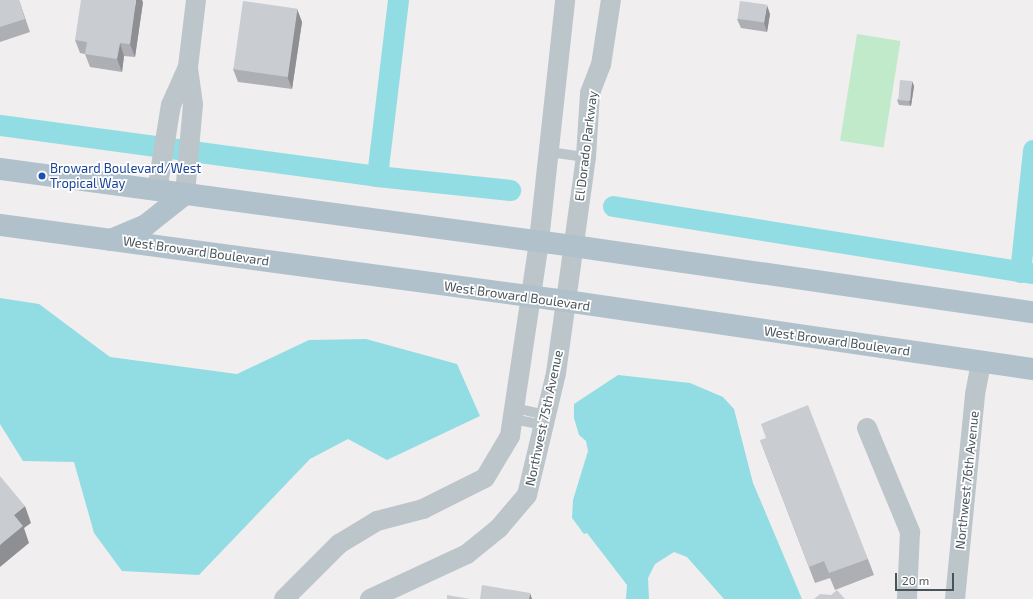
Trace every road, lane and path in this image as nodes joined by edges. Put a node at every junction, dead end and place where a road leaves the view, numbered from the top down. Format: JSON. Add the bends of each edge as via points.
{"nodes":[{"id":1,"x":196,"y":0,"type":"edge"},
{"id":2,"x":565,"y":0,"type":"edge"},
{"id":3,"x":611,"y":0,"type":"edge"},
{"id":4,"x":188,"y":67,"type":"junction"},
{"id":5,"x":549,"y":152,"type":"junction"},
{"id":6,"x":586,"y":157,"type":"junction"},
{"id":7,"x":0,"y":169,"type":"edge"},
{"id":8,"x":157,"y":191,"type":"junction"},
{"id":9,"x":185,"y":194,"type":"junction"},
{"id":10,"x":0,"y":225,"type":"edge"},
{"id":11,"x":111,"y":240,"type":"junction"},
{"id":12,"x":539,"y":241,"type":"junction"},
{"id":13,"x":574,"y":246,"type":"junction"},
{"id":14,"x":531,"y":297,"type":"junction"},
{"id":15,"x":566,"y":301,"type":"junction"},
{"id":16,"x":1033,"y":312,"type":"edge"},
{"id":17,"x":981,"y":362,"type":"junction"},
{"id":18,"x":1033,"y":369,"type":"edge"},
{"id":19,"x":514,"y":414,"type":"junction"},
{"id":20,"x":545,"y":420,"type":"junction"},
{"id":21,"x":867,"y":428,"type":"dead end"},
{"id":22,"x":284,"y":599,"type":"edge"},
{"id":23,"x":370,"y":599,"type":"edge"},
{"id":24,"x":907,"y":599,"type":"edge"},
{"id":25,"x":955,"y":599,"type":"edge"}],
"edges":[{"from":1,"to":4,"type":"street"},
{"from":2,"to":5,"type":"street"},
{"from":3,"to":6,"type":"street","name":"El Dorado Parkway","via":[[601,65],[590,93]]},
{"from":4,"to":8,"type":"street","via":[[171,105]]},
{"from":4,"to":9,"type":"street","via":[[193,104]]},
{"from":5,"to":6,"type":"lane"},
{"from":5,"to":12,"type":"street"},
{"from":6,"to":13,"type":"street","name":"El Dorado Parkway"},
{"from":7,"to":8,"type":"main road"},
{"from":8,"to":9,"type":"main road"},
{"from":9,"to":11,"type":"main road","via":[[146,225]]},
{"from":9,"to":12,"type":"main road"},
{"from":10,"to":11,"type":"main road","name":"West Broward Boulevard"},
{"from":11,"to":14,"type":"main road","name":"West Broward Boulevard"},
{"from":12,"to":13,"type":"main road"},
{"from":12,"to":14,"type":"street"},
{"from":13,"to":15,"type":"street","name":"Northwest 75th Avenue"},
{"from":13,"to":16,"type":"main road"},
{"from":14,"to":15,"type":"main road","name":"West Broward Boulevard"},
{"from":14,"to":19,"type":"street"},
{"from":15,"to":17,"type":"main road","name":"West Broward Boulevard"},
{"from":15,"to":20,"type":"street","name":"Northwest 75th Avenue","via":[[556,373]]},
{"from":17,"to":18,"type":"main road","name":"West Broward Boulevard"},
{"from":17,"to":25,"type":"street","name":"Northwest 76th Avenue","via":[[975,394]]},
{"from":19,"to":20,"type":"lane"},
{"from":19,"to":22,"type":"street","via":[[510,436],[485,478],[423,509],[377,520],[339,544]]},
{"from":20,"to":23,"type":"street","name":"Northwest 75th Avenue","via":[[527,495],[499,528],[467,554]]},
{"from":21,"to":24,"type":"street","via":[[910,532]]}]}
